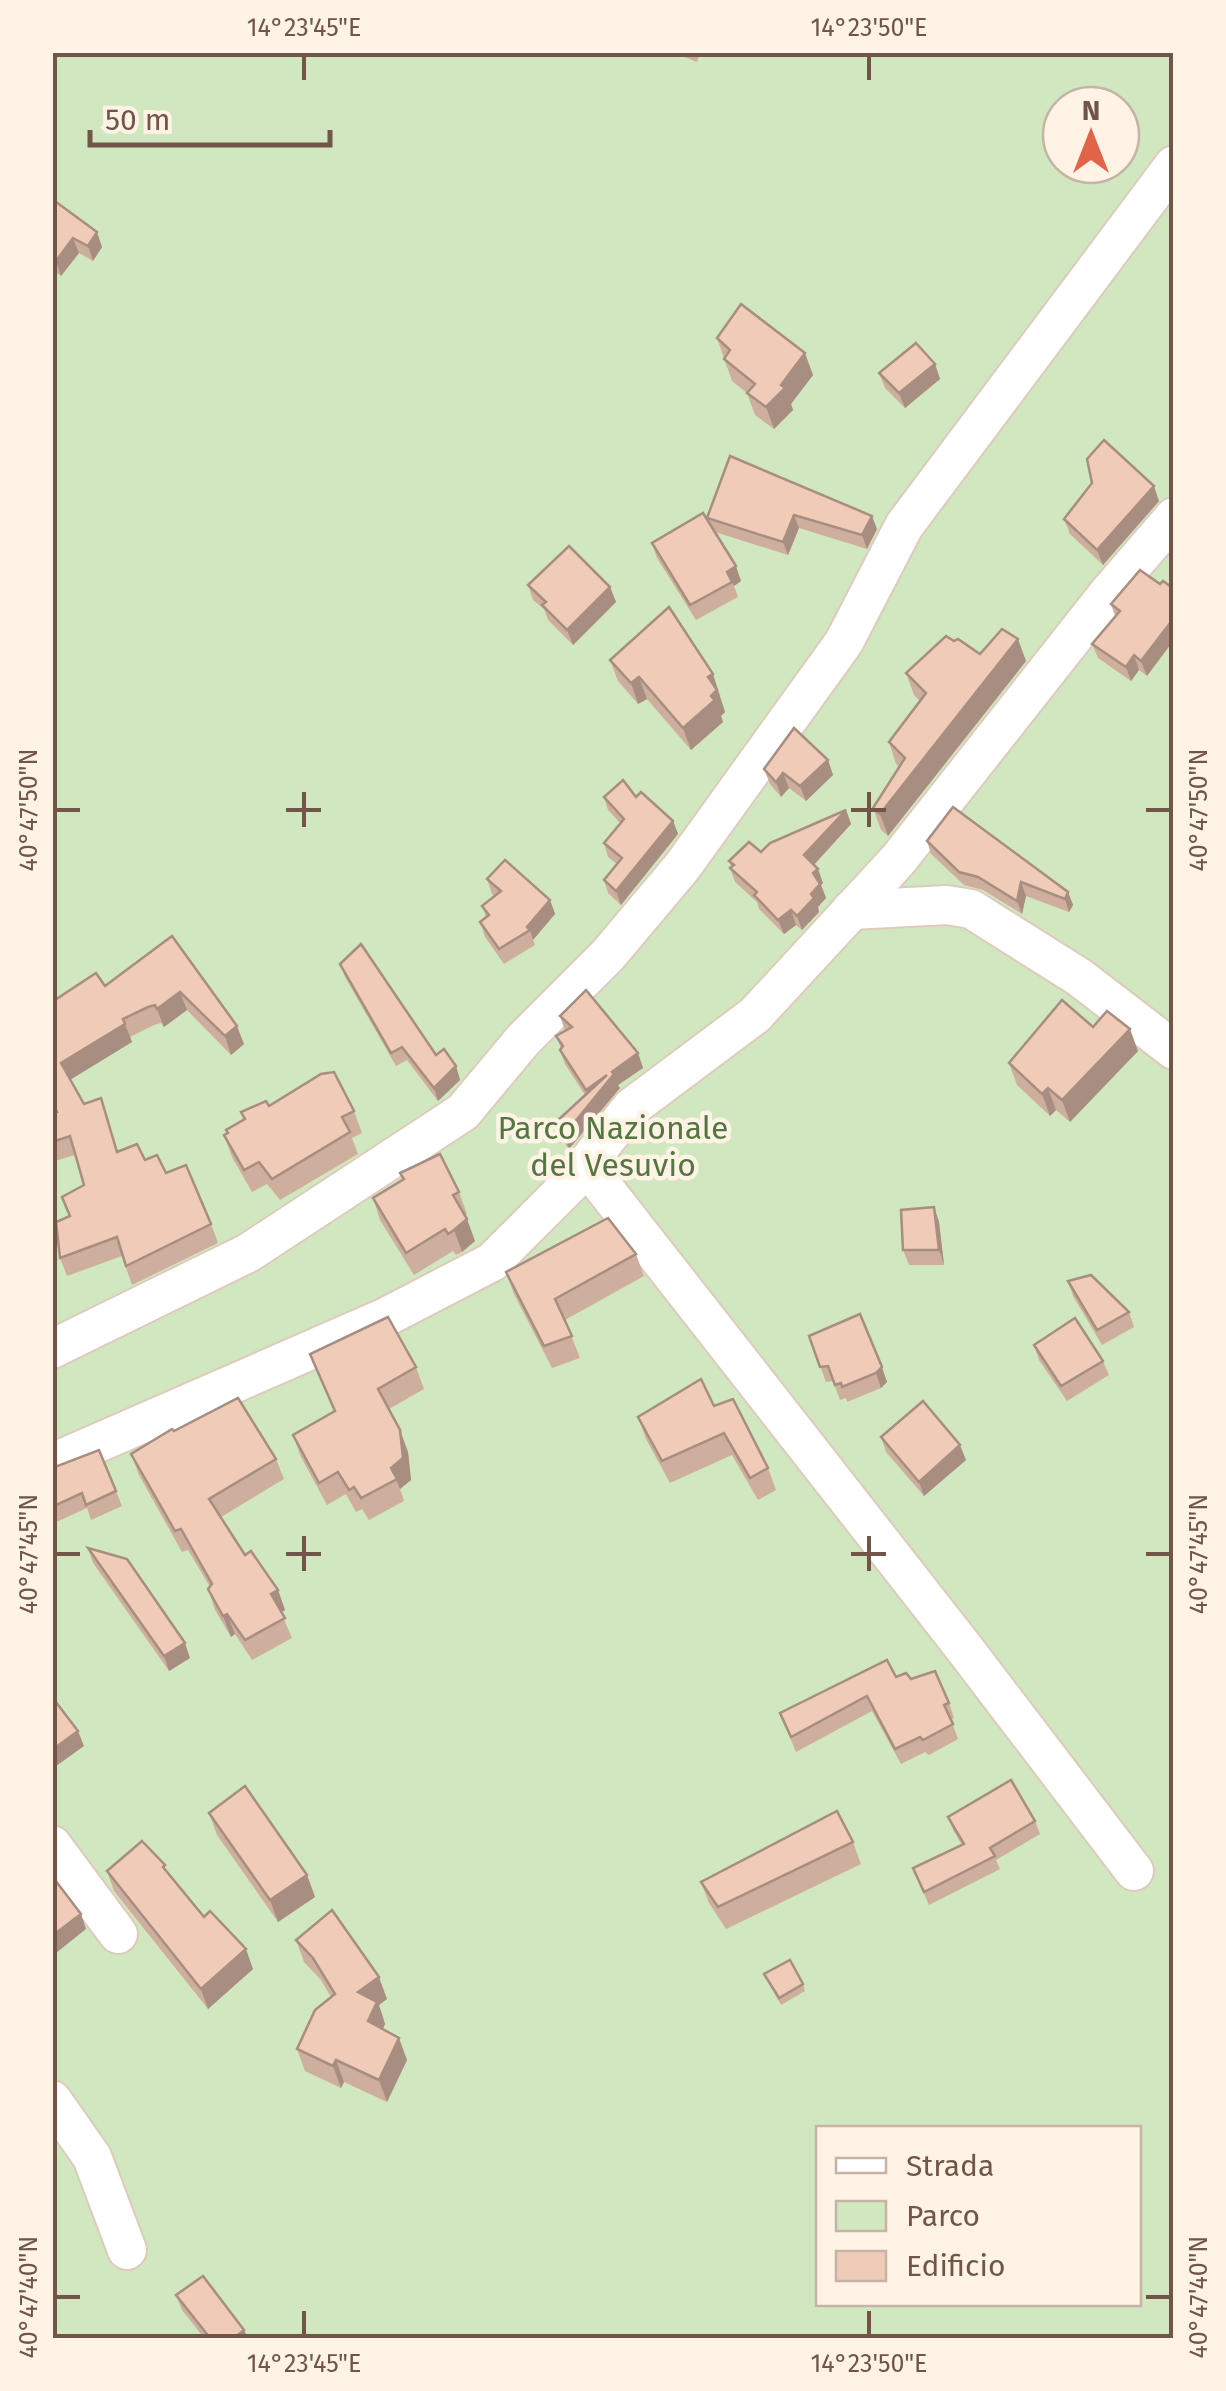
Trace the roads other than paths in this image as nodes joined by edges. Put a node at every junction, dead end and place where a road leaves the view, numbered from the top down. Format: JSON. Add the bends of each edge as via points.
{"nodes":[{"id":1,"x":1174,"y":165,"type":"edge"},
{"id":2,"x":1174,"y":517,"type":"edge"},
{"id":3,"x":851,"y":910,"type":"junction"},
{"id":4,"x":1174,"y":1050,"type":"edge"},
{"id":5,"x":586,"y":1165,"type":"junction"},
{"id":6,"x":52,"y":1349,"type":"edge"},
{"id":7,"x":52,"y":1463,"type":"edge"},
{"id":8,"x":52,"y":1845,"type":"edge"},
{"id":9,"x":1134,"y":1871,"type":"dead end"},
{"id":10,"x":118,"y":1934,"type":"dead end"},
{"id":11,"x":52,"y":2100,"type":"edge"},
{"id":12,"x":127,"y":2250,"type":"dead end"}],
"edges":[{"from":1,"to":6,"type":"street","via":[[904,526],[844,642],[682,867],[463,1112],[248,1253]]},
{"from":2,"to":3,"type":"street"},
{"from":3,"to":4,"type":"street","via":[[972,908],[1079,976]]},
{"from":3,"to":5,"type":"street","via":[[755,1014],[632,1107]]},
{"from":5,"to":7,"type":"street","via":[[492,1262],[384,1318]]},
{"from":5,"to":9,"type":"street"},
{"from":8,"to":10,"type":"street"},
{"from":11,"to":12,"type":"street","via":[[92,2157]]}]}
